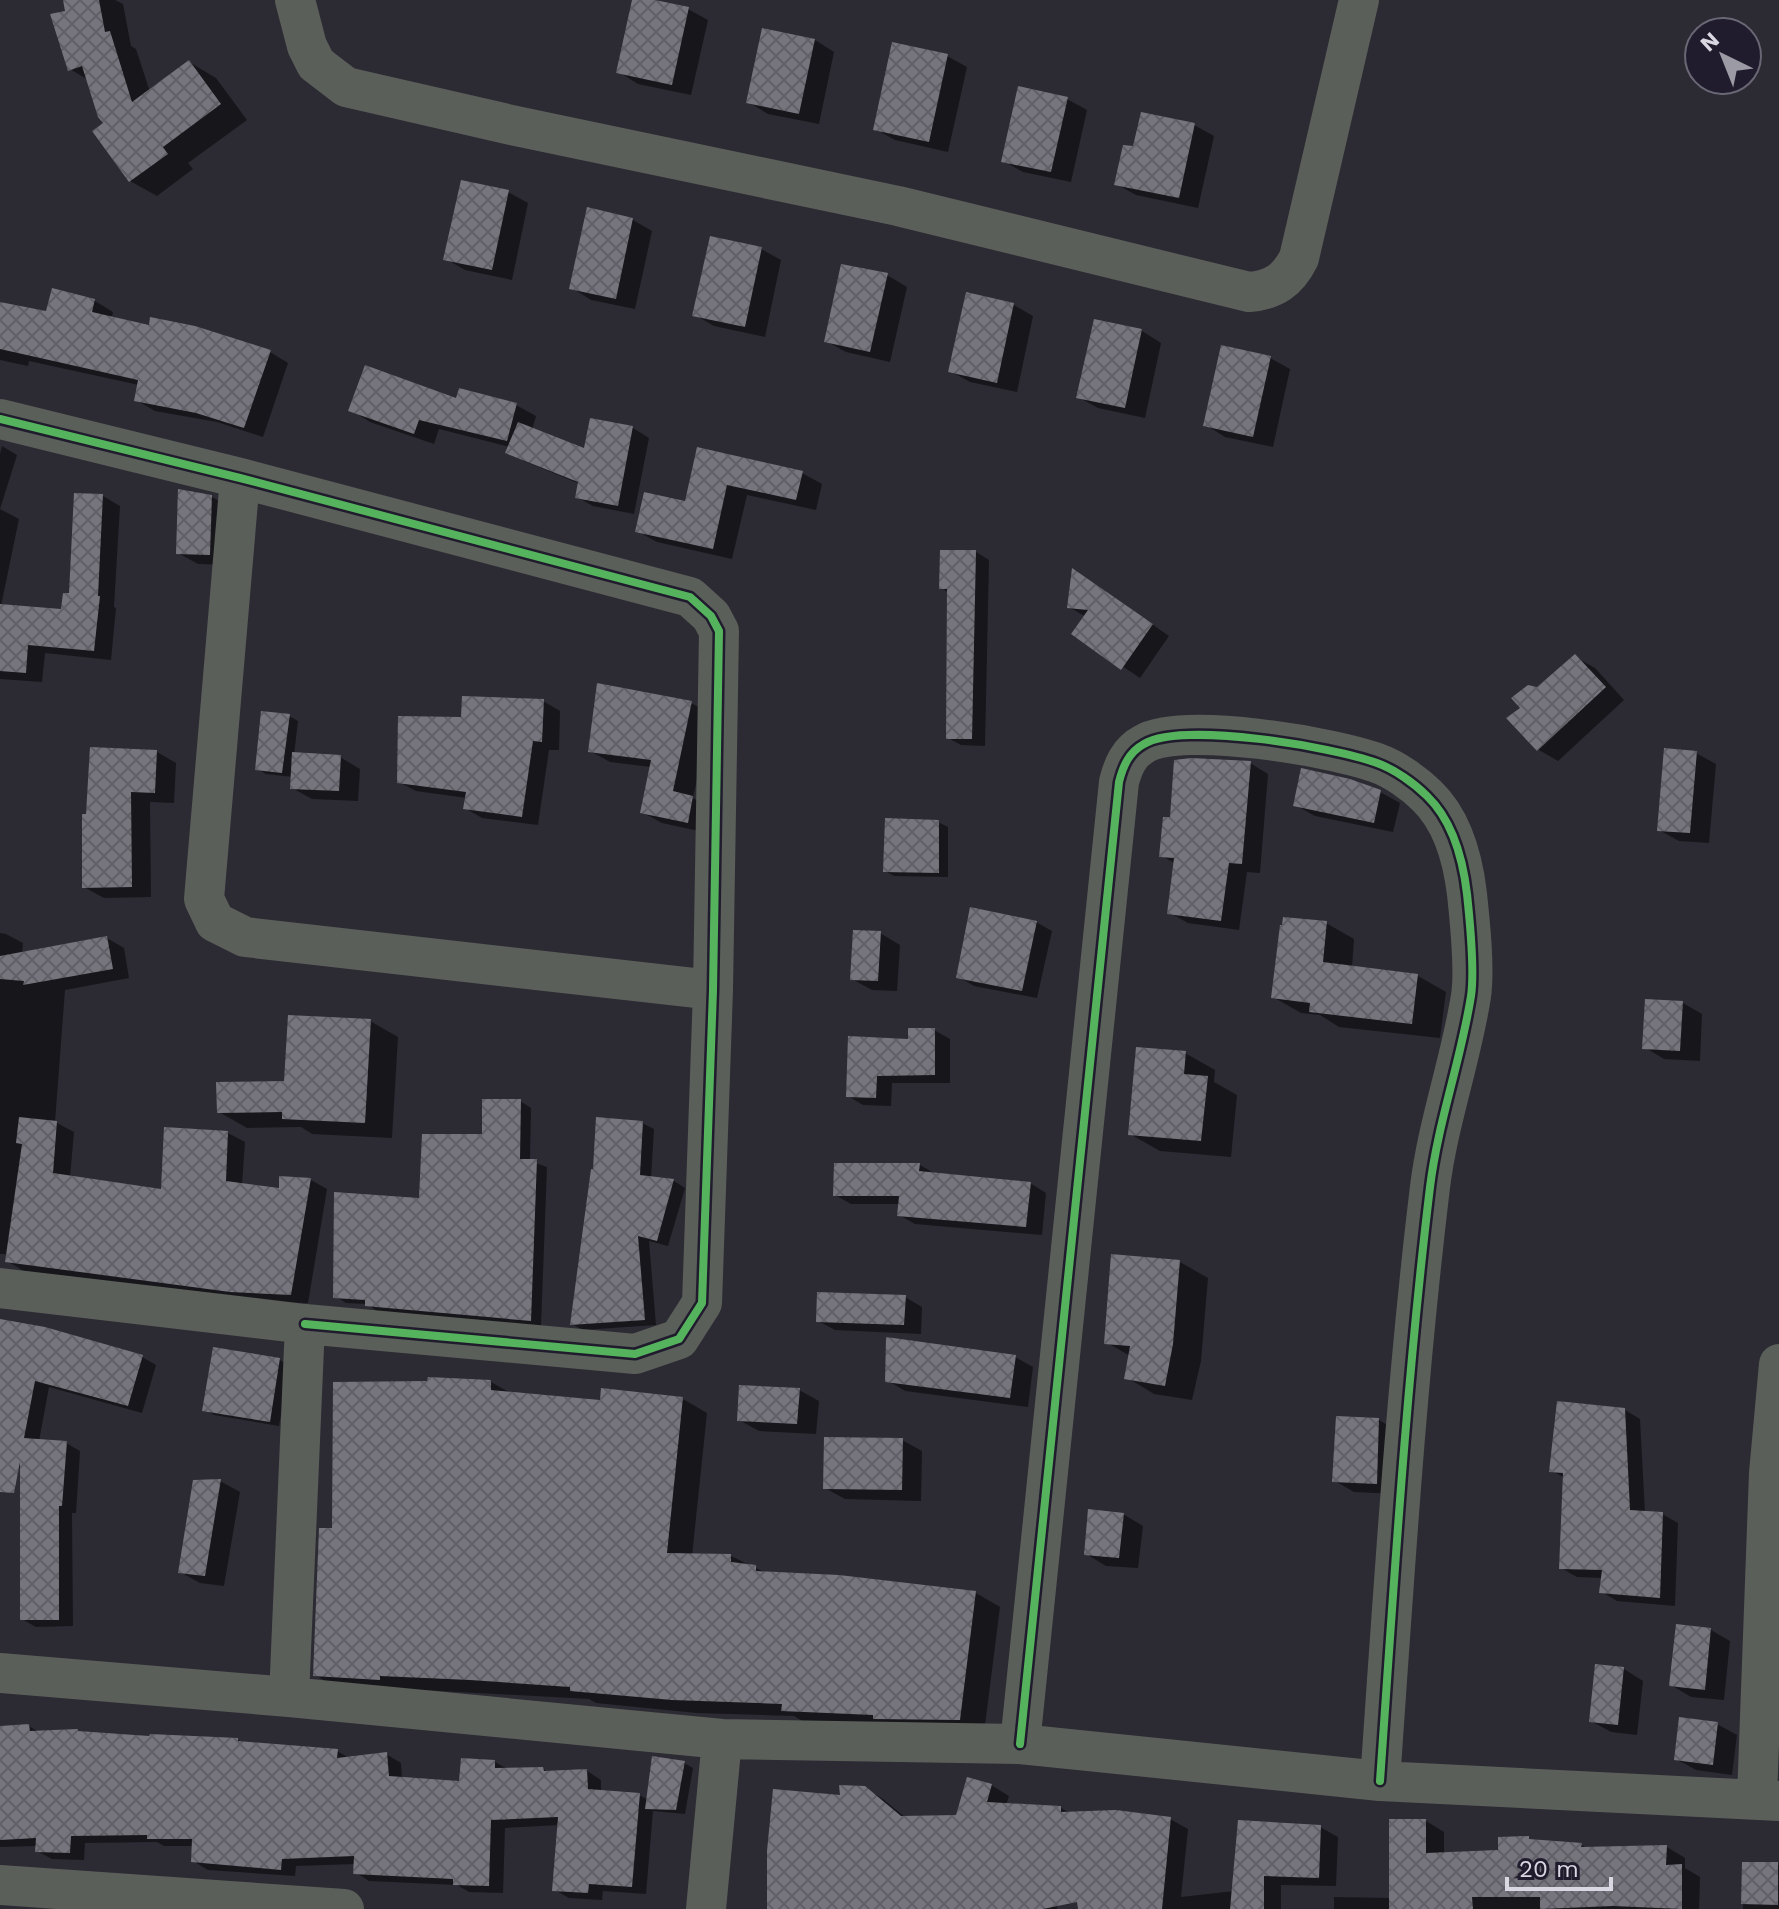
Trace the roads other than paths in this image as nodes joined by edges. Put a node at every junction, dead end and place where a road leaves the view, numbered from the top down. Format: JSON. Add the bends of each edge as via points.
{"nodes":[{"id":1,"x":295,"y":0,"type":"edge"},
{"id":2,"x":1359,"y":0,"type":"edge"},
{"id":3,"x":0,"y":419,"type":"edge"},
{"id":4,"x":240,"y":478,"type":"junction"},
{"id":5,"x":713,"y":990,"type":"junction"},
{"id":6,"x":0,"y":1288,"type":"edge"},
{"id":7,"x":305,"y":1324,"type":"junction"},
{"id":8,"x":1779,"y":1364,"type":"edge"},
{"id":9,"x":0,"y":1673,"type":"edge"},
{"id":10,"x":289,"y":1697,"type":"junction"},
{"id":11,"x":722,"y":1739,"type":"junction"},
{"id":12,"x":1020,"y":1744,"type":"junction"},
{"id":13,"x":1380,"y":1781,"type":"junction"},
{"id":14,"x":1768,"y":1799,"type":"edge"},
{"id":15,"x":0,"y":1885,"type":"edge"},
{"id":16,"x":344,"y":1909,"type":"edge"},
{"id":17,"x":706,"y":1909,"type":"edge"}],
"edges":[{"from":1,"to":2,"type":"street","via":[[316,64],[346,87],[898,206],[1249,292],[1283,281],[1299,258]]},
{"from":3,"to":4,"type":"street"},
{"from":4,"to":5,"type":"street","via":[[690,597],[711,616],[719,631]]},
{"from":4,"to":5,"type":"street","via":[[204,899],[215,922],[245,937]]},
{"from":5,"to":7,"type":"street","via":[[702,1303],[679,1339],[635,1354]]},
{"from":6,"to":7,"type":"street"},
{"from":7,"to":10,"type":"street"},
{"from":8,"to":14,"type":"street","via":[[1769,1473]]},
{"from":9,"to":10,"type":"street"},
{"from":10,"to":11,"type":"street"},
{"from":11,"to":12,"type":"street"},
{"from":11,"to":17,"type":"street"},
{"from":12,"to":13,"type":"street"},
{"from":12,"to":13,"type":"street","via":[[1122,766],[1133,751],[1160,737],[1276,740],[1378,763],[1425,793],[1449,824],[1467,893],[1471,993],[1430,1183],[1410,1374]]},
{"from":13,"to":14,"type":"street"},
{"from":15,"to":16,"type":"street"}]}
